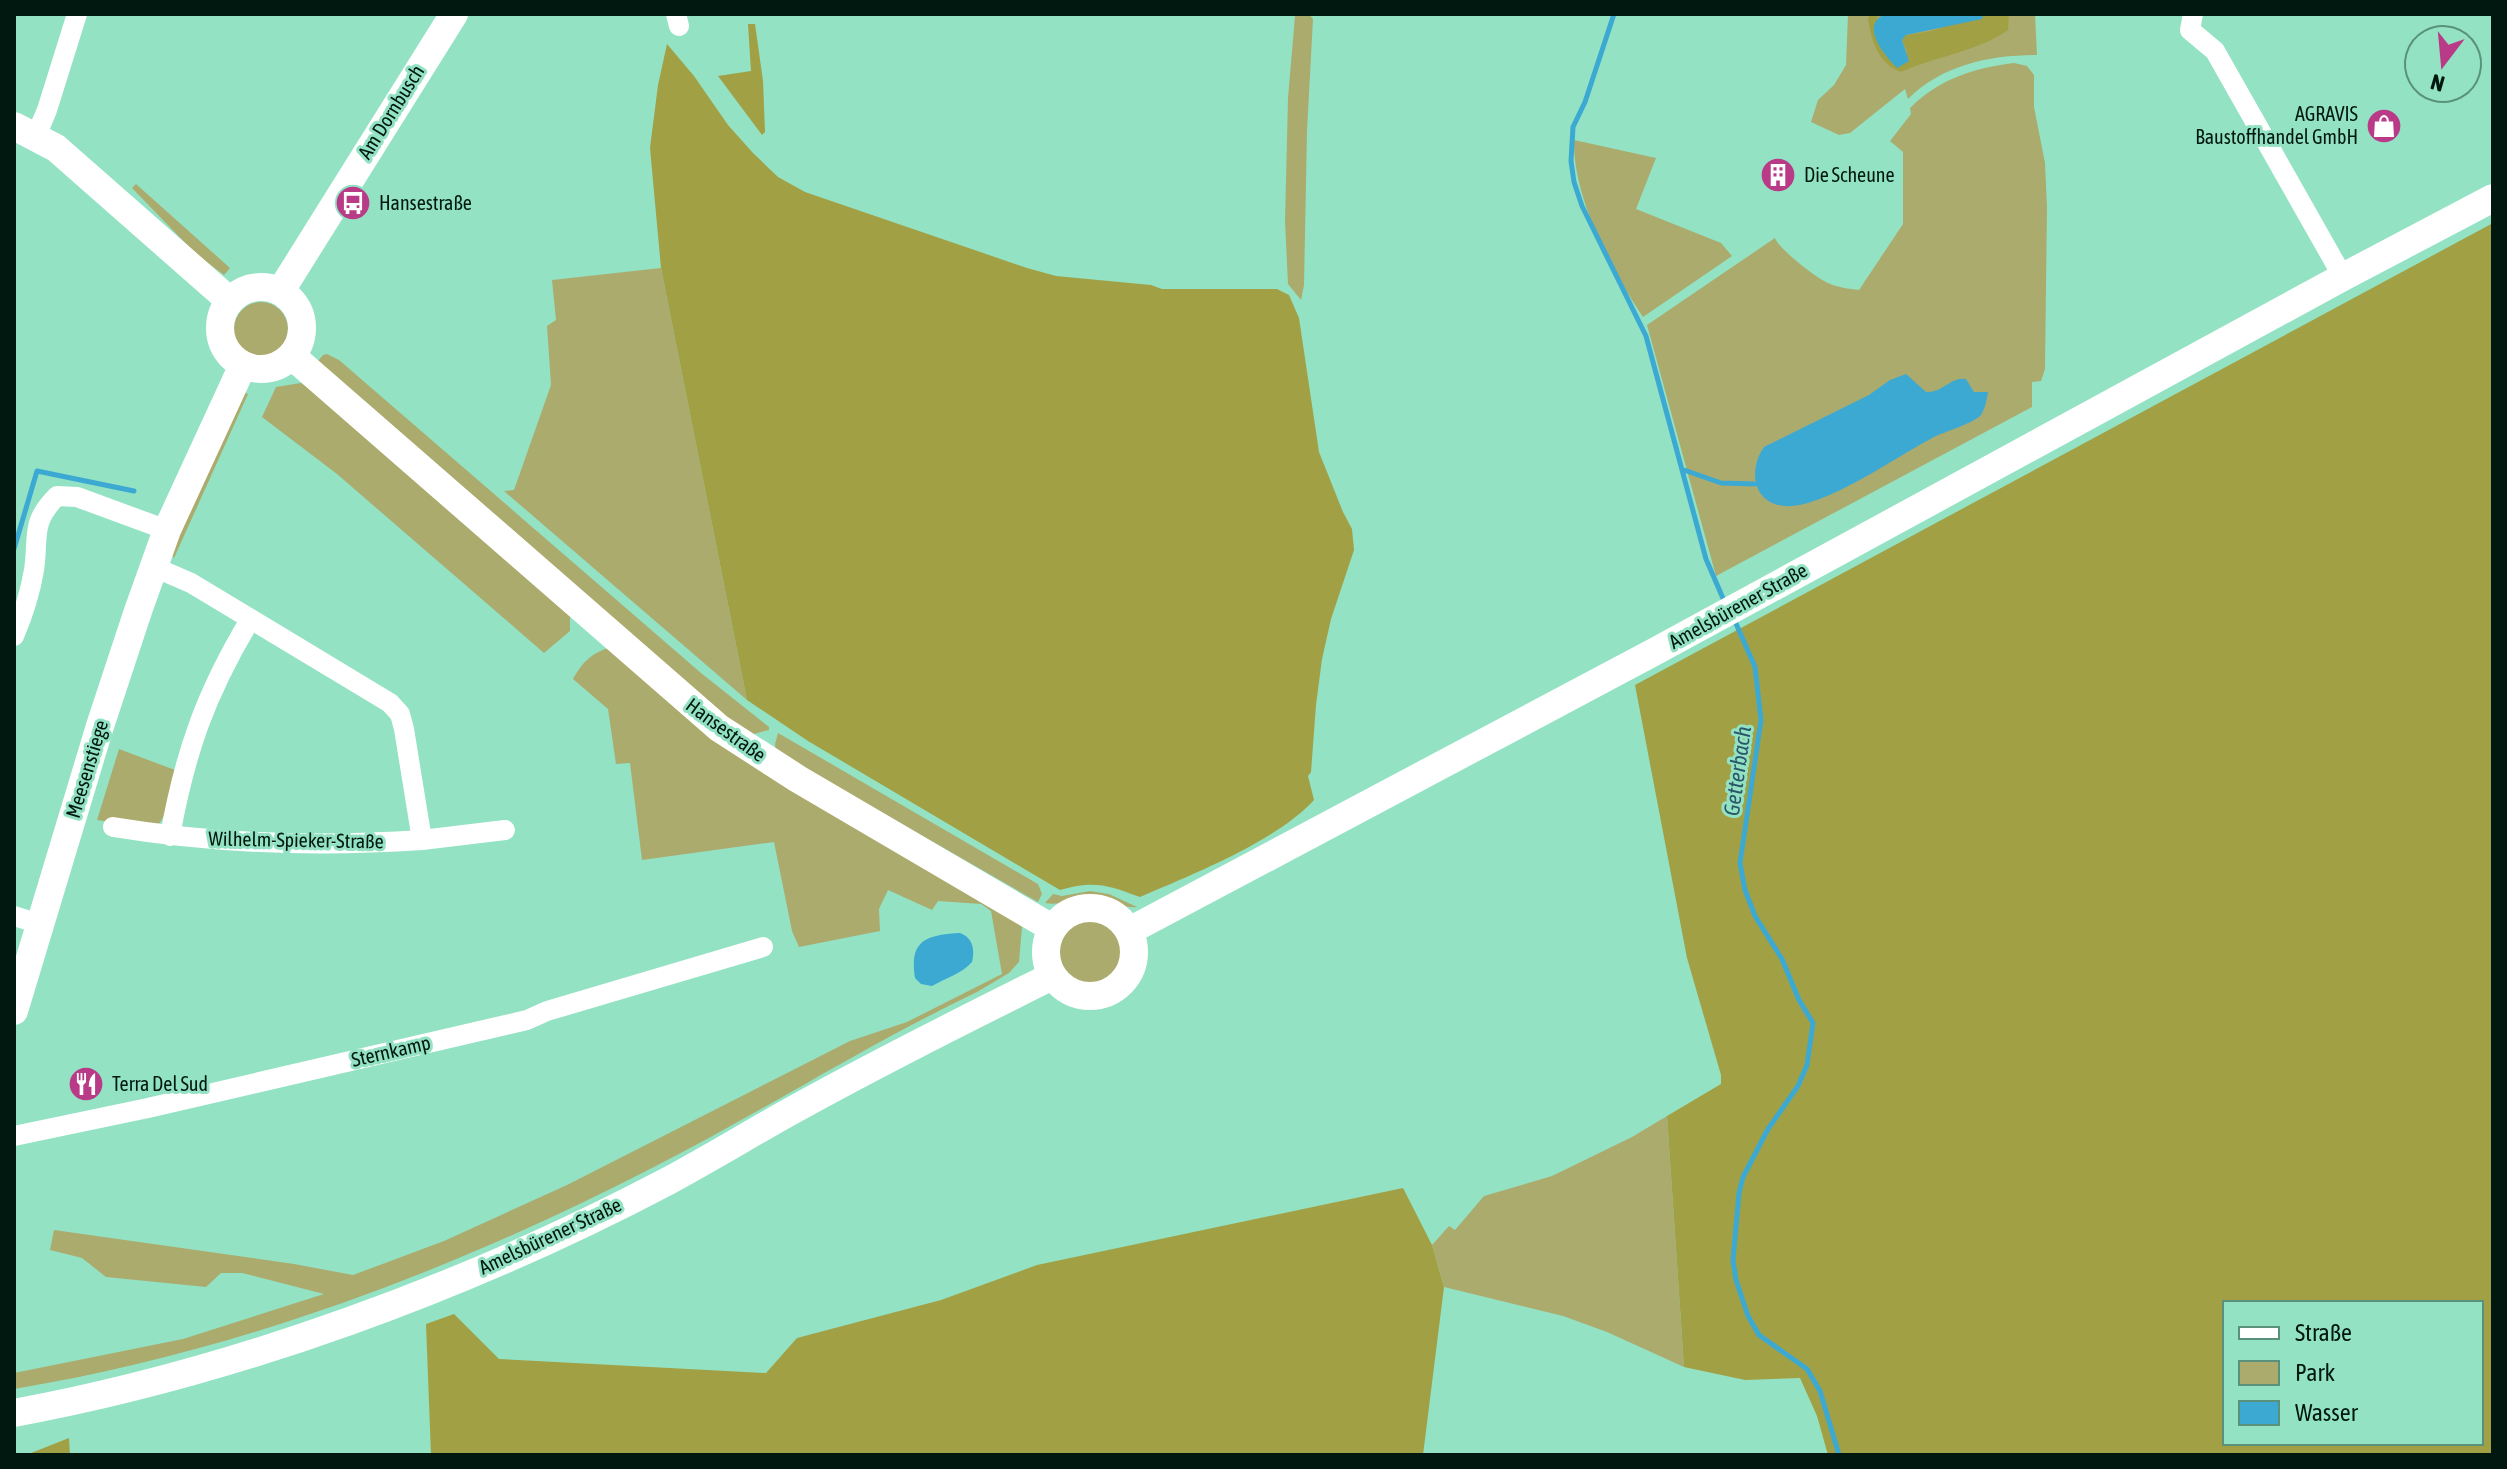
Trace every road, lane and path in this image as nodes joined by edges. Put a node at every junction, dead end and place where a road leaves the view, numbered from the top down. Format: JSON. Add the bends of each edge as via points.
{"nodes":[{"id":1,"x":77,"y":14,"type":"edge"},
{"id":2,"x":454,"y":14,"type":"edge"},
{"id":3,"x":2193,"y":14,"type":"edge"},
{"id":4,"x":25,"y":131,"type":"edge"},
{"id":5,"x":2493,"y":198,"type":"edge"},
{"id":6,"x":2343,"y":277,"type":"junction"},
{"id":7,"x":280,"y":292,"type":"junction"},
{"id":8,"x":230,"y":301,"type":"junction"},
{"id":9,"x":292,"y":356,"type":"junction"},
{"id":10,"x":243,"y":365,"type":"junction"},
{"id":11,"x":167,"y":530,"type":"junction"},
{"id":12,"x":154,"y":567,"type":"junction"},
{"id":13,"x":250,"y":620,"type":"junction"},
{"id":14,"x":14,"y":636,"type":"edge"},
{"id":15,"x":113,"y":827,"type":"dead end"},
{"id":16,"x":505,"y":830,"type":"dead end"},
{"id":17,"x":170,"y":836,"type":"junction"},
{"id":18,"x":422,"y":840,"type":"junction"},
{"id":19,"x":27,"y":920,"type":"edge"},
{"id":20,"x":1052,"y":928,"type":"junction"},
{"id":21,"x":1129,"y":931,"type":"junction"},
{"id":22,"x":763,"y":947,"type":"dead end"},
{"id":23,"x":1052,"y":976,"type":"junction"},
{"id":24,"x":14,"y":1011,"type":"edge"},
{"id":25,"x":14,"y":1136,"type":"edge"},
{"id":26,"x":14,"y":1413,"type":"edge"}],
"edges":[{"from":1,"to":4,"type":"street","via":[[47,110]]},
{"from":2,"to":7,"type":"main road","name":"Am Dornbusch"},
{"from":3,"to":6,"type":"street","via":[[2190,30],[2215,51]]},
{"from":4,"to":8,"type":"main road","via":[[56,148]]},
{"from":5,"to":6,"type":"main road","name":"Amelsbürener Straße"},
{"from":6,"to":21,"type":"main road","name":"Amelsbürener Straße"},
{"from":7,"to":8,"type":"main road","via":[[258,287]]},
{"from":7,"to":9,"type":"main road","via":[[295,306],[302,326]]},
{"from":8,"to":10,"type":"main road","via":[[220,334],[231,357]]},
{"from":9,"to":10,"type":"main road","via":[[272,368]]},
{"from":9,"to":20,"type":"main road","name":"Hansestraße","via":[[719,728]]},
{"from":10,"to":11,"type":"main road","name":"Meesenstiege"},
{"from":11,"to":12,"type":"main road","name":"Meesenstiege"},
{"from":11,"to":14,"type":"street","via":[[77,497],[57,496],[43,510],[36,530],[34,570]]},
{"from":12,"to":13,"type":"street"},
{"from":12,"to":19,"type":"main road","name":"Meesenstiege"},
{"from":13,"to":17,"type":"street","via":[[198,722]]},
{"from":13,"to":18,"type":"street","via":[[378,695],[400,714]]},
{"from":15,"to":17,"type":"street","name":"Wilhelm-Spieker-Straße"},
{"from":16,"to":18,"type":"street","name":"Wilhelm-Spieker-Straße"},
{"from":17,"to":18,"type":"street","name":"Wilhelm-Spieker-Straße","via":[[287,844]]},
{"from":19,"to":24,"type":"main road","name":"Meesenstiege"},
{"from":20,"to":21,"type":"main road","via":[[1077,909],[1092,907],[1120,919]]},
{"from":20,"to":23,"type":"main road","via":[[1045,951]]},
{"from":21,"to":23,"type":"main road","via":[[1133,964],[1113,990],[1080,995]]},
{"from":22,"to":25,"type":"street","name":"Sternkamp","via":[[527,1020]]},
{"from":23,"to":26,"type":"main road","name":"Amelsbürener Straße","via":[[667,1182],[429,1290],[160,1380]]}]}
